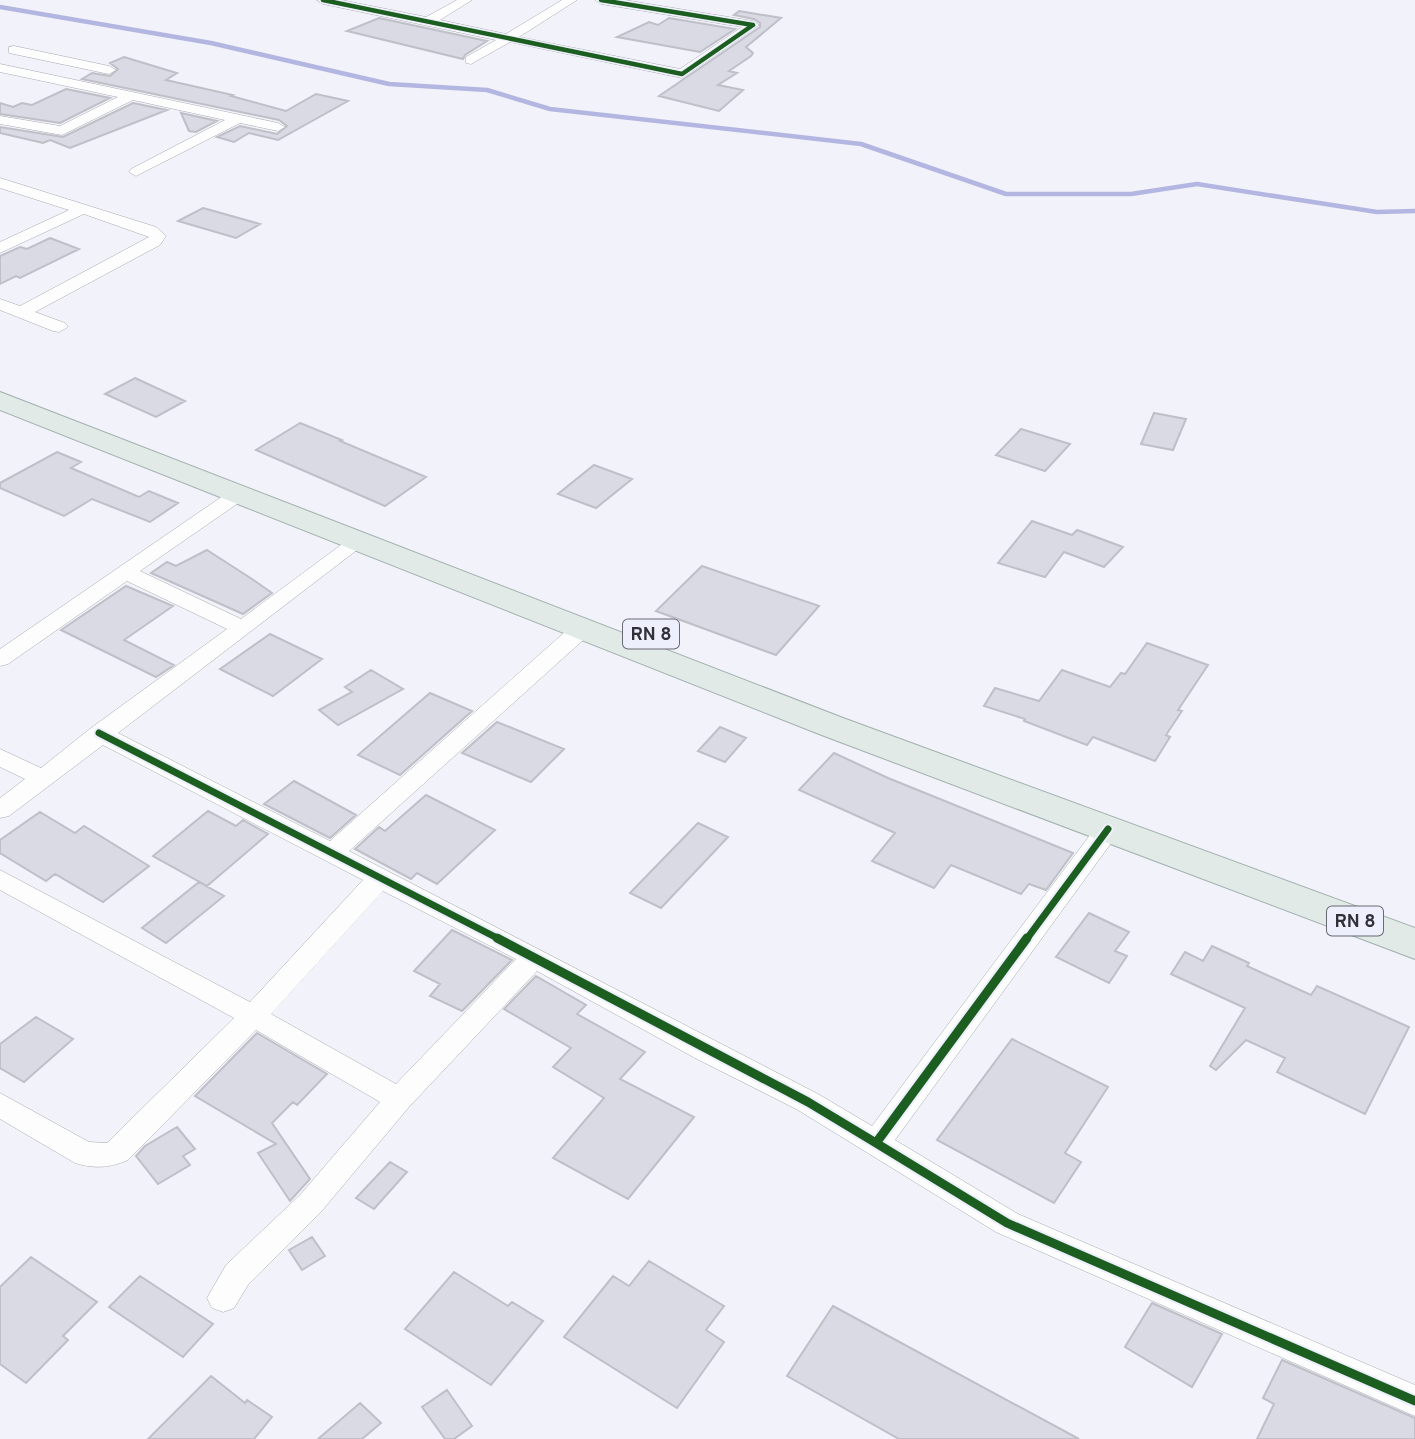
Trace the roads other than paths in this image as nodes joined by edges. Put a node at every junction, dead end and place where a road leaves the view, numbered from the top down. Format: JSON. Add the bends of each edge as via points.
{"nodes":[{"id":1,"x":323,"y":0,"type":"edge"},
{"id":2,"x":466,"y":0,"type":"edge"},
{"id":3,"x":571,"y":0,"type":"edge"},
{"id":4,"x":601,"y":0,"type":"edge"},
{"id":5,"x":654,"y":4,"type":"edge"},
{"id":6,"x":429,"y":21,"type":"junction"},
{"id":7,"x":34,"y":37,"type":"dead end"},
{"id":8,"x":509,"y":37,"type":"junction"},
{"id":9,"x":0,"y":44,"type":"edge"},
{"id":10,"x":17,"y":47,"type":"junction"},
{"id":11,"x":0,"y":58,"type":"edge"},
{"id":12,"x":471,"y":60,"type":"dead end"},
{"id":13,"x":0,"y":68,"type":"edge"},
{"id":14,"x":109,"y":70,"type":"dead end"},
{"id":15,"x":133,"y":95,"type":"junction"},
{"id":16,"x":237,"y":119,"type":"junction"},
{"id":17,"x":0,"y":120,"type":"edge"},
{"id":18,"x":278,"y":127,"type":"dead end"},
{"id":19,"x":136,"y":172,"type":"dead end"},
{"id":20,"x":0,"y":183,"type":"edge"},
{"id":21,"x":85,"y":208,"type":"junction"},
{"id":22,"x":0,"y":247,"type":"edge"},
{"id":23,"x":0,"y":304,"type":"edge"},
{"id":24,"x":21,"y":312,"type":"junction"},
{"id":25,"x":59,"y":327,"type":"dead end"},
{"id":26,"x":0,"y":382,"type":"edge"},
{"id":27,"x":0,"y":400,"type":"edge"},
{"id":28,"x":240,"y":493,"type":"junction"},
{"id":29,"x":360,"y":540,"type":"junction"},
{"id":30,"x":125,"y":572,"type":"junction"},
{"id":31,"x":242,"y":628,"type":"junction"},
{"id":32,"x":583,"y":628,"type":"junction"},
{"id":33,"x":0,"y":659,"type":"edge"},
{"id":34,"x":99,"y":733,"type":"junction"},
{"id":35,"x":0,"y":757,"type":"edge"},
{"id":36,"x":42,"y":778,"type":"junction"},
{"id":37,"x":0,"y":810,"type":"edge"},
{"id":38,"x":1108,"y":829,"type":"junction"},
{"id":39,"x":333,"y":852,"type":"junction"},
{"id":40,"x":381,"y":877,"type":"junction"},
{"id":41,"x":0,"y":879,"type":"edge"},
{"id":42,"x":1296,"y":898,"type":"junction"},
{"id":43,"x":1415,"y":944,"type":"edge"},
{"id":44,"x":534,"y":957,"type":"junction"},
{"id":45,"x":253,"y":1016,"type":"junction"},
{"id":46,"x":399,"y":1099,"type":"junction"},
{"id":47,"x":0,"y":1105,"type":"edge"},
{"id":48,"x":876,"y":1143,"type":"junction"},
{"id":49,"x":223,"y":1298,"type":"dead end"},
{"id":50,"x":1415,"y":1401,"type":"edge"}],
"edges":[{"from":1,"to":6,"type":"street"},
{"from":2,"to":6,"type":"street"},
{"from":3,"to":8,"type":"street"},
{"from":4,"to":5,"type":"street"},
{"from":5,"to":8,"type":"street","via":[[753,25],[682,74]]},
{"from":6,"to":8,"type":"street"},
{"from":7,"to":10,"type":"street"},
{"from":8,"to":12,"type":"street"},
{"from":9,"to":10,"type":"street"},
{"from":10,"to":11,"type":"street"},
{"from":10,"to":14,"type":"street"},
{"from":13,"to":15,"type":"street"},
{"from":15,"to":16,"type":"street"},
{"from":15,"to":17,"type":"street","via":[[62,131]]},
{"from":16,"to":18,"type":"street"},
{"from":16,"to":19,"type":"street"},
{"from":20,"to":21,"type":"street"},
{"from":21,"to":22,"type":"street"},
{"from":21,"to":24,"type":"street","via":[[158,236],[155,242]]},
{"from":23,"to":24,"type":"street"},
{"from":24,"to":25,"type":"street"},
{"from":26,"to":42,"type":"main road","number":"RN 8","via":[[1031,782],[1268,880]]},
{"from":27,"to":28,"type":"main road","number":"RN 8"},
{"from":28,"to":29,"type":"main road","number":"RN 8"},
{"from":28,"to":30,"type":"street"},
{"from":29,"to":31,"type":"street"},
{"from":29,"to":32,"type":"main road","number":"RN 8"},
{"from":30,"to":31,"type":"street"},
{"from":30,"to":33,"type":"street"},
{"from":31,"to":34,"type":"street"},
{"from":32,"to":38,"type":"main road","number":"RN 8"},
{"from":32,"to":39,"type":"street"},
{"from":34,"to":36,"type":"street"},
{"from":34,"to":39,"type":"street"},
{"from":35,"to":36,"type":"street"},
{"from":36,"to":37,"type":"street"},
{"from":38,"to":42,"type":"main road","number":"RN 8"},
{"from":38,"to":48,"type":"street"},
{"from":39,"to":40,"type":"street"},
{"from":40,"to":44,"type":"street"},
{"from":40,"to":45,"type":"street"},
{"from":41,"to":45,"type":"street"},
{"from":42,"to":43,"type":"main road","number":"RN 8"},
{"from":44,"to":46,"type":"street"},
{"from":44,"to":48,"type":"street","via":[[808,1102]]},
{"from":45,"to":46,"type":"street"},
{"from":45,"to":47,"type":"street","via":[[109,1155],[85,1154]]},
{"from":46,"to":49,"type":"street","via":[[310,1203],[237,1275]]},
{"from":48,"to":50,"type":"street","via":[[1007,1223]]}]}
